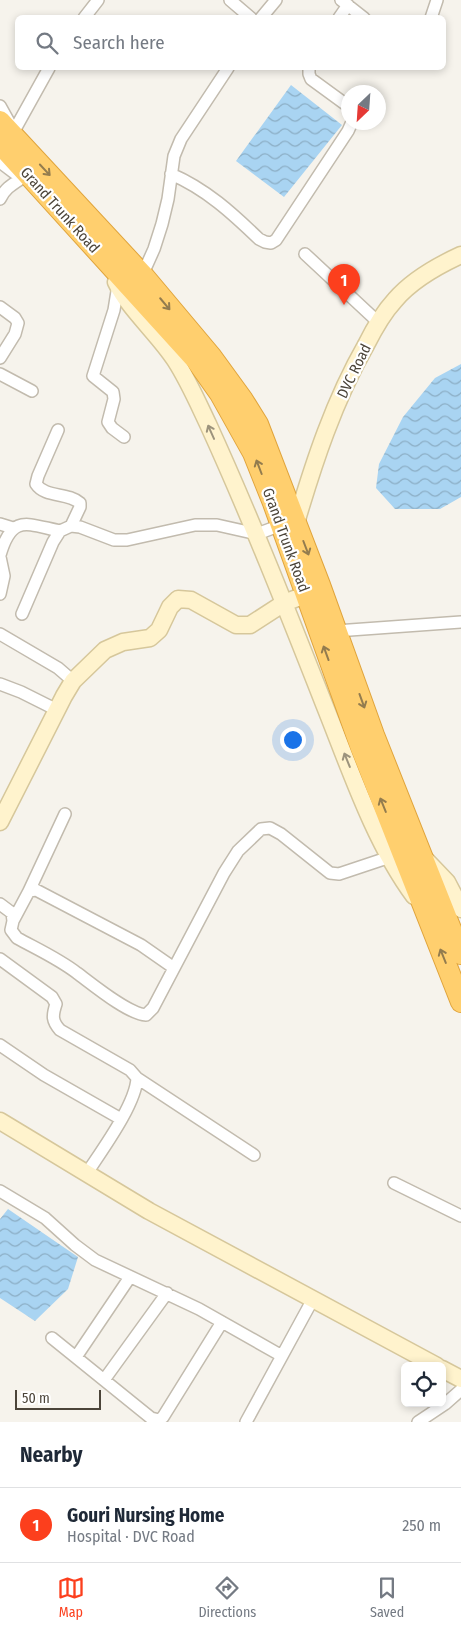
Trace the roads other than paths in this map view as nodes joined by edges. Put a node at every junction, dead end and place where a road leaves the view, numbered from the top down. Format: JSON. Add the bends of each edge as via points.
{"nodes":[{"id":1,"x":98,"y":0,"type":"edge"},
{"id":2,"x":230,"y":0,"type":"edge"},
{"id":3,"x":276,"y":0,"type":"edge"},
{"id":4,"x":437,"y":0,"type":"edge"},
{"id":5,"x":345,"y":3,"type":"edge"},
{"id":6,"x":86,"y":15,"type":"edge"},
{"id":7,"x":248,"y":15,"type":"edge"},
{"id":8,"x":264,"y":15,"type":"edge"},
{"id":9,"x":340,"y":15,"type":"edge"},
{"id":10,"x":360,"y":15,"type":"edge"},
{"id":11,"x":432,"y":15,"type":"edge"},
{"id":12,"x":48,"y":70,"type":"edge"},
{"id":13,"x":227,"y":70,"type":"edge"},
{"id":14,"x":309,"y":70,"type":"edge"},
{"id":15,"x":341,"y":101,"type":"edge"},
{"id":16,"x":0,"y":106,"type":"edge"},
{"id":17,"x":348,"y":130,"type":"edge"},
{"id":18,"x":9,"y":136,"type":"edge"},
{"id":19,"x":0,"y":162,"type":"edge"},
{"id":20,"x":171,"y":174,"type":"junction"},
{"id":21,"x":22,"y":178,"type":"junction"},
{"id":22,"x":0,"y":199,"type":"edge"},
{"id":23,"x":50,"y":200,"type":"junction"},
{"id":24,"x":305,"y":254,"type":"dead end"},
{"id":25,"x":461,"y":255,"type":"edge"},
{"id":26,"x":131,"y":283,"type":"junction"},
{"id":27,"x":0,"y":307,"type":"edge"},
{"id":28,"x":378,"y":322,"type":"junction"},
{"id":29,"x":0,"y":358,"type":"edge"},
{"id":30,"x":0,"y":374,"type":"edge"},
{"id":31,"x":32,"y":391,"type":"dead end"},
{"id":32,"x":58,"y":430,"type":"dead end"},
{"id":33,"x":124,"y":437,"type":"dead end"},
{"id":34,"x":0,"y":524,"type":"edge"},
{"id":35,"x":289,"y":524,"type":"junction"},
{"id":36,"x":13,"y":528,"type":"junction"},
{"id":37,"x":65,"y":528,"type":"junction"},
{"id":38,"x":257,"y":534,"type":"junction"},
{"id":39,"x":0,"y":556,"type":"edge"},
{"id":40,"x":313,"y":592,"type":"junction"},
{"id":41,"x":0,"y":594,"type":"edge"},
{"id":42,"x":284,"y":603,"type":"junction"},
{"id":43,"x":22,"y":614,"type":"dead end"},
{"id":44,"x":461,"y":622,"type":"edge"},
{"id":45,"x":336,"y":631,"type":"junction"},
{"id":46,"x":0,"y":634,"type":"edge"},
{"id":47,"x":72,"y":681,"type":"junction"},
{"id":48,"x":0,"y":684,"type":"edge"},
{"id":49,"x":57,"y":710,"type":"junction"},
{"id":50,"x":66,"y":814,"type":"dead end"},
{"id":51,"x":0,"y":822,"type":"edge"},
{"id":52,"x":422,"y":855,"type":"junction"},
{"id":53,"x":390,"y":857,"type":"junction"},
{"id":54,"x":30,"y":891,"type":"junction"},
{"id":55,"x":0,"y":904,"type":"edge"},
{"id":56,"x":461,"y":907,"type":"edge"},
{"id":57,"x":425,"y":912,"type":"junction"},
{"id":58,"x":12,"y":921,"type":"junction"},
{"id":59,"x":461,"y":954,"type":"edge"},
{"id":60,"x":0,"y":959,"type":"edge"},
{"id":61,"x":174,"y":968,"type":"junction"},
{"id":62,"x":461,"y":1002,"type":"edge"},
{"id":63,"x":0,"y":1046,"type":"edge"},
{"id":64,"x":137,"y":1078,"type":"junction"},
{"id":65,"x":121,"y":1119,"type":"junction"},
{"id":66,"x":0,"y":1121,"type":"edge"},
{"id":67,"x":254,"y":1155,"type":"dead end"},
{"id":68,"x":87,"y":1173,"type":"junction"},
{"id":69,"x":394,"y":1183,"type":"dead end"},
{"id":70,"x":0,"y":1191,"type":"edge"},
{"id":71,"x":461,"y":1216,"type":"edge"},
{"id":72,"x":130,"y":1277,"type":"junction"},
{"id":73,"x":167,"y":1293,"type":"junction"},
{"id":74,"x":313,"y":1299,"type":"junction"},
{"id":75,"x":222,"y":1322,"type":"junction"},
{"id":76,"x":52,"y":1338,"type":"dead end"},
{"id":77,"x":282,"y":1356,"type":"junction"},
{"id":78,"x":76,"y":1357,"type":"junction"},
{"id":79,"x":430,"y":1362,"type":"edge"},
{"id":80,"x":446,"y":1371,"type":"edge"},
{"id":81,"x":104,"y":1380,"type":"junction"},
{"id":82,"x":461,"y":1380,"type":"edge"},
{"id":83,"x":461,"y":1390,"type":"edge"},
{"id":84,"x":158,"y":1421,"type":"edge"},
{"id":85,"x":246,"y":1422,"type":"edge"},
{"id":86,"x":418,"y":1422,"type":"edge"}],
"edges":[{"from":1,"to":6,"type":"street"},
{"from":2,"to":7,"type":"street"},
{"from":3,"to":8,"type":"street"},
{"from":4,"to":11,"type":"street"},
{"from":5,"to":9,"type":"street"},
{"from":5,"to":10,"type":"street"},
{"from":12,"to":18,"type":"street"},
{"from":13,"to":20,"type":"street","via":[[181,139]]},
{"from":14,"to":15,"type":"street","via":[[311,79]]},
{"from":16,"to":18,"type":"street"},
{"from":17,"to":20,"type":"street","via":[[272,243],[258,239],[214,198],[189,181]]},
{"from":18,"to":23,"type":"highway","name":"Grand Trunk Road"},
{"from":18,"to":26,"type":"highway","name":"Grand Trunk Road","one_way":true},
{"from":19,"to":21,"type":"street"},
{"from":20,"to":26,"type":"street","via":[[154,250]]},
{"from":21,"to":22,"type":"street","via":[[9,186]]},
{"from":21,"to":23,"type":"street"},
{"from":23,"to":26,"type":"highway","name":"Grand Trunk Road"},
{"from":24,"to":28,"type":"street"},
{"from":25,"to":28,"type":"street","name":"DVC Road","via":[[418,279],[394,300]]},
{"from":26,"to":33,"type":"street","via":[[114,310],[93,376],[113,392],[108,422]]},
{"from":26,"to":35,"type":"highway","name":"Grand Trunk Road","via":[[164,303],[211,356],[243,400],[266,444]]},
{"from":38,"to":26,"type":"street","one_way":true,"via":[[181,371]]},
{"from":27,"to":29,"type":"street","via":[[18,323]]},
{"from":28,"to":35,"type":"street","name":"DVC Road","via":[[355,364]]},
{"from":30,"to":31,"type":"street"},
{"from":32,"to":37,"type":"street","via":[[36,484],[38,488],[71,497],[80,503]]},
{"from":34,"to":36,"type":"street"},
{"from":35,"to":38,"type":"street"},
{"from":35,"to":40,"type":"highway","name":"Grand Trunk Road"},
{"from":36,"to":37,"type":"street","via":[[24,523]]},
{"from":36,"to":39,"type":"street","via":[[4,541]]},
{"from":37,"to":38,"type":"street","via":[[80,527],[114,540],[195,525],[217,525]]},
{"from":37,"to":43,"type":"street","via":[[53,542]]},
{"from":38,"to":42,"type":"street"},
{"from":39,"to":41,"type":"street","via":[[4,576]]},
{"from":40,"to":42,"type":"street"},
{"from":40,"to":45,"type":"highway","name":"Grand Trunk Road"},
{"from":57,"to":40,"type":"highway","name":"Grand Trunk Road","one_way":true,"via":[[361,748]]},
{"from":42,"to":47,"type":"street","via":[[250,625],[236,625],[191,600],[178,598],[159,630],[150,638],[123,642],[105,650]]},
{"from":53,"to":42,"type":"street","one_way":true,"via":[[355,782]]},
{"from":44,"to":45,"type":"street"},
{"from":45,"to":52,"type":"highway","name":"Grand Trunk Road","one_way":true},
{"from":46,"to":47,"type":"street","via":[[58,668]]},
{"from":47,"to":49,"type":"street"},
{"from":48,"to":49,"type":"street"},
{"from":49,"to":51,"type":"street"},
{"from":50,"to":54,"type":"street"},
{"from":52,"to":56,"type":"street","via":[[446,882]]},
{"from":52,"to":59,"type":"highway","name":"Grand Trunk Road"},
{"from":53,"to":57,"type":"street"},
{"from":53,"to":61,"type":"street","via":[[339,874],[330,873],[281,834],[270,828],[261,829],[238,851],[224,872]]},
{"from":54,"to":58,"type":"street"},
{"from":54,"to":61,"type":"street","via":[[36,890],[126,936]]},
{"from":55,"to":58,"type":"street","via":[[12,913]]},
{"from":62,"to":57,"type":"highway","name":"Grand Trunk Road","one_way":true},
{"from":58,"to":61,"type":"street","via":[[10,930],[17,938],[142,1014],[150,1013]]},
{"from":60,"to":64,"type":"street","via":[[52,997],[56,1004],[54,1023],[60,1030],[130,1070]]},
{"from":63,"to":65,"type":"street"},
{"from":64,"to":65,"type":"street","via":[[137,1087]]},
{"from":64,"to":67,"type":"street"},
{"from":65,"to":68,"type":"street"},
{"from":66,"to":68,"type":"street"},
{"from":68,"to":74,"type":"street","via":[[149,1211]]},
{"from":69,"to":71,"type":"street"},
{"from":70,"to":72,"type":"street","via":[[45,1218],[95,1260]]},
{"from":72,"to":73,"type":"street"},
{"from":72,"to":78,"type":"street"},
{"from":73,"to":75,"type":"street"},
{"from":73,"to":81,"type":"street"},
{"from":74,"to":77,"type":"street"},
{"from":74,"to":79,"type":"street"},
{"from":75,"to":77,"type":"street"},
{"from":75,"to":84,"type":"street","via":[[163,1418]]},
{"from":76,"to":78,"type":"street"},
{"from":77,"to":85,"type":"street"},
{"from":78,"to":81,"type":"street"},
{"from":80,"to":82,"type":"street"},
{"from":81,"to":84,"type":"street"},
{"from":83,"to":86,"type":"street"}]}
